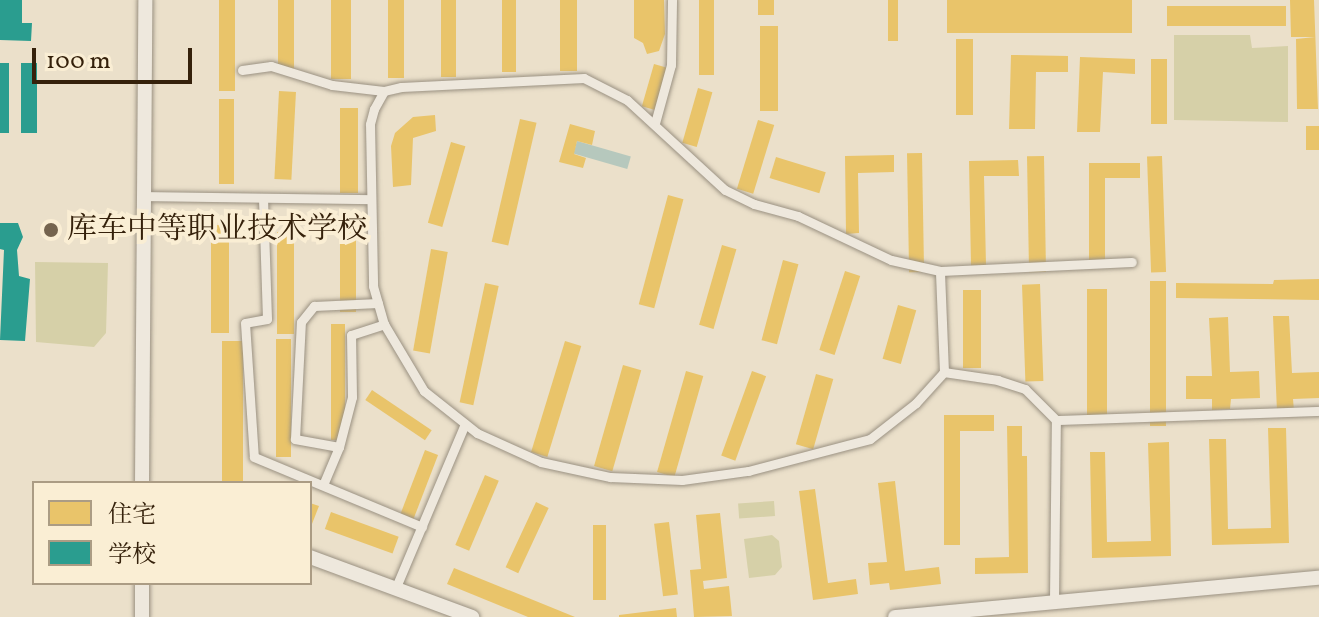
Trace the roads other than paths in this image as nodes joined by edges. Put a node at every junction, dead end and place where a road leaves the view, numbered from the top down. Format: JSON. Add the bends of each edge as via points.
{"nodes":[{"id":1,"x":145,"y":0,"type":"edge"},
{"id":2,"x":672,"y":0,"type":"edge"},
{"id":3,"x":242,"y":70,"type":"dead end"},
{"id":4,"x":384,"y":91,"type":"junction"},
{"id":5,"x":655,"y":123,"type":"junction"},
{"id":6,"x":144,"y":196,"type":"junction"},
{"id":7,"x":263,"y":198,"type":"junction"},
{"id":8,"x":371,"y":199,"type":"junction"},
{"id":9,"x":1132,"y":262,"type":"dead end"},
{"id":10,"x":940,"y":271,"type":"junction"},
{"id":11,"x":378,"y":303,"type":"junction"},
{"id":12,"x":384,"y":324,"type":"junction"},
{"id":13,"x":944,"y":372,"type":"junction"},
{"id":14,"x":1319,"y":411,"type":"edge"},
{"id":15,"x":1056,"y":420,"type":"junction"},
{"id":16,"x":465,"y":424,"type":"junction"},
{"id":17,"x":339,"y":447,"type":"junction"},
{"id":18,"x":142,"y":481,"type":"edge"},
{"id":19,"x":323,"y":485,"type":"junction"},
{"id":20,"x":422,"y":527,"type":"junction"},
{"id":21,"x":312,"y":558,"type":"edge"},
{"id":22,"x":1319,"y":578,"type":"edge"},
{"id":23,"x":142,"y":585,"type":"edge"},
{"id":24,"x":396,"y":587,"type":"junction"},
{"id":25,"x":1054,"y":600,"type":"junction"},
{"id":26,"x":142,"y":617,"type":"edge"},
{"id":27,"x":472,"y":617,"type":"edge"},
{"id":28,"x":895,"y":617,"type":"edge"}],
"edges":[{"from":1,"to":6,"type":"street"},
{"from":2,"to":5,"type":"street","via":[[671,65]]},
{"from":3,"to":4,"type":"street","via":[[271,66],[332,85]]},
{"from":4,"to":5,"type":"street","via":[[584,78],[627,100]]},
{"from":4,"to":8,"type":"street","via":[[370,124]]},
{"from":5,"to":10,"type":"street","via":[[725,190],[798,216],[891,260]]},
{"from":6,"to":7,"type":"street"},
{"from":6,"to":18,"type":"street"},
{"from":7,"to":8,"type":"street"},
{"from":7,"to":19,"type":"street","via":[[267,319],[245,323],[251,445],[254,457]]},
{"from":8,"to":11,"type":"street"},
{"from":9,"to":10,"type":"street"},
{"from":10,"to":13,"type":"street"},
{"from":11,"to":12,"type":"street"},
{"from":11,"to":17,"type":"street","via":[[314,306],[301,322],[295,439]]},
{"from":12,"to":16,"type":"street","via":[[424,391]]},
{"from":12,"to":17,"type":"street","via":[[351,335],[352,397]]},
{"from":13,"to":15,"type":"street","via":[[1025,389]]},
{"from":13,"to":16,"type":"street","via":[[916,403],[870,439],[748,471],[682,480],[610,477],[541,462]]},
{"from":14,"to":15,"type":"street"},
{"from":15,"to":25,"type":"street"},
{"from":16,"to":20,"type":"street"},
{"from":17,"to":19,"type":"street"},
{"from":19,"to":20,"type":"street"},
{"from":20,"to":24,"type":"street"},
{"from":21,"to":24,"type":"street"},
{"from":22,"to":25,"type":"street"},
{"from":23,"to":26,"type":"street"},
{"from":24,"to":27,"type":"street"},
{"from":25,"to":28,"type":"street"}]}
